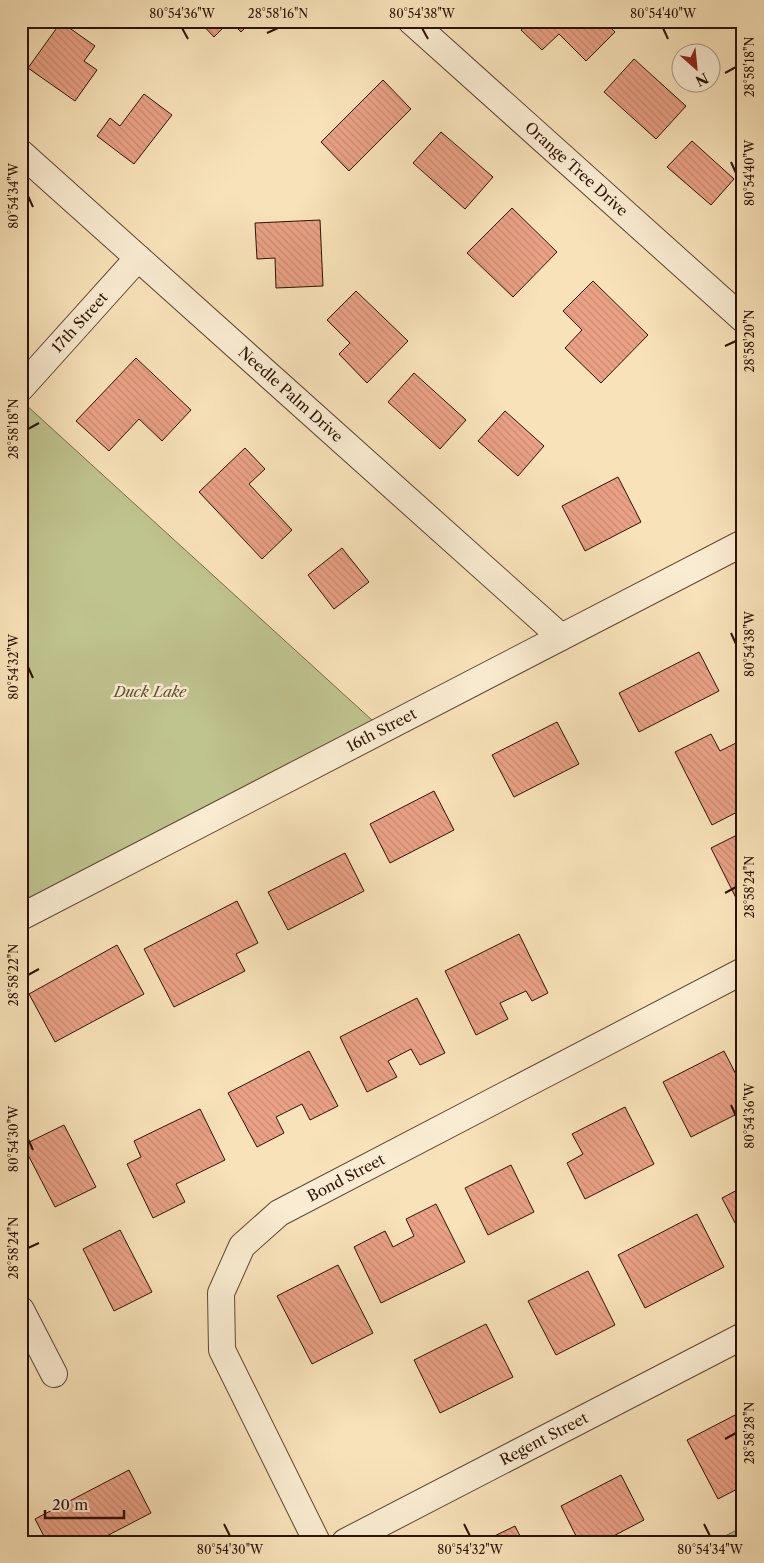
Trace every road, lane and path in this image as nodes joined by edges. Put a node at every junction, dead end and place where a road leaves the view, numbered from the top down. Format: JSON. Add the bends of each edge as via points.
{"nodes":[{"id":1,"x":411,"y":21,"type":"edge"},
{"id":2,"x":21,"y":154,"type":"edge"},
{"id":3,"x":138,"y":258,"type":"junction"},
{"id":4,"x":743,"y":319,"type":"edge"},
{"id":5,"x":21,"y":388,"type":"edge"},
{"id":6,"x":739,"y":553,"type":"edge"},
{"id":7,"x":561,"y":637,"type":"junction"},
{"id":8,"x":21,"y":917,"type":"edge"},
{"id":9,"x":743,"y":971,"type":"edge"},
{"id":10,"x":21,"y":1310,"type":"edge"},
{"id":11,"x":743,"y":1336,"type":"edge"},
{"id":12,"x":54,"y":1374,"type":"dead end"},
{"id":13,"x":317,"y":1542,"type":"edge"},
{"id":14,"x":344,"y":1542,"type":"edge"}],
"edges":[{"from":1,"to":4,"type":"street","name":"Orange Tree Drive"},
{"from":2,"to":3,"type":"street","name":"Needle Palm Drive"},
{"from":3,"to":5,"type":"street","name":"17th Street"},
{"from":3,"to":7,"type":"street","name":"Needle Palm Drive"},
{"from":6,"to":7,"type":"street","name":"16th Street"},
{"from":7,"to":8,"type":"street","name":"16th Street"},
{"from":9,"to":13,"type":"street","name":"Bond Street","via":[[279,1213],[242,1246],[221,1293],[222,1350]]},
{"from":10,"to":12,"type":"street"},
{"from":11,"to":14,"type":"street","name":"Regent Street"}]}
